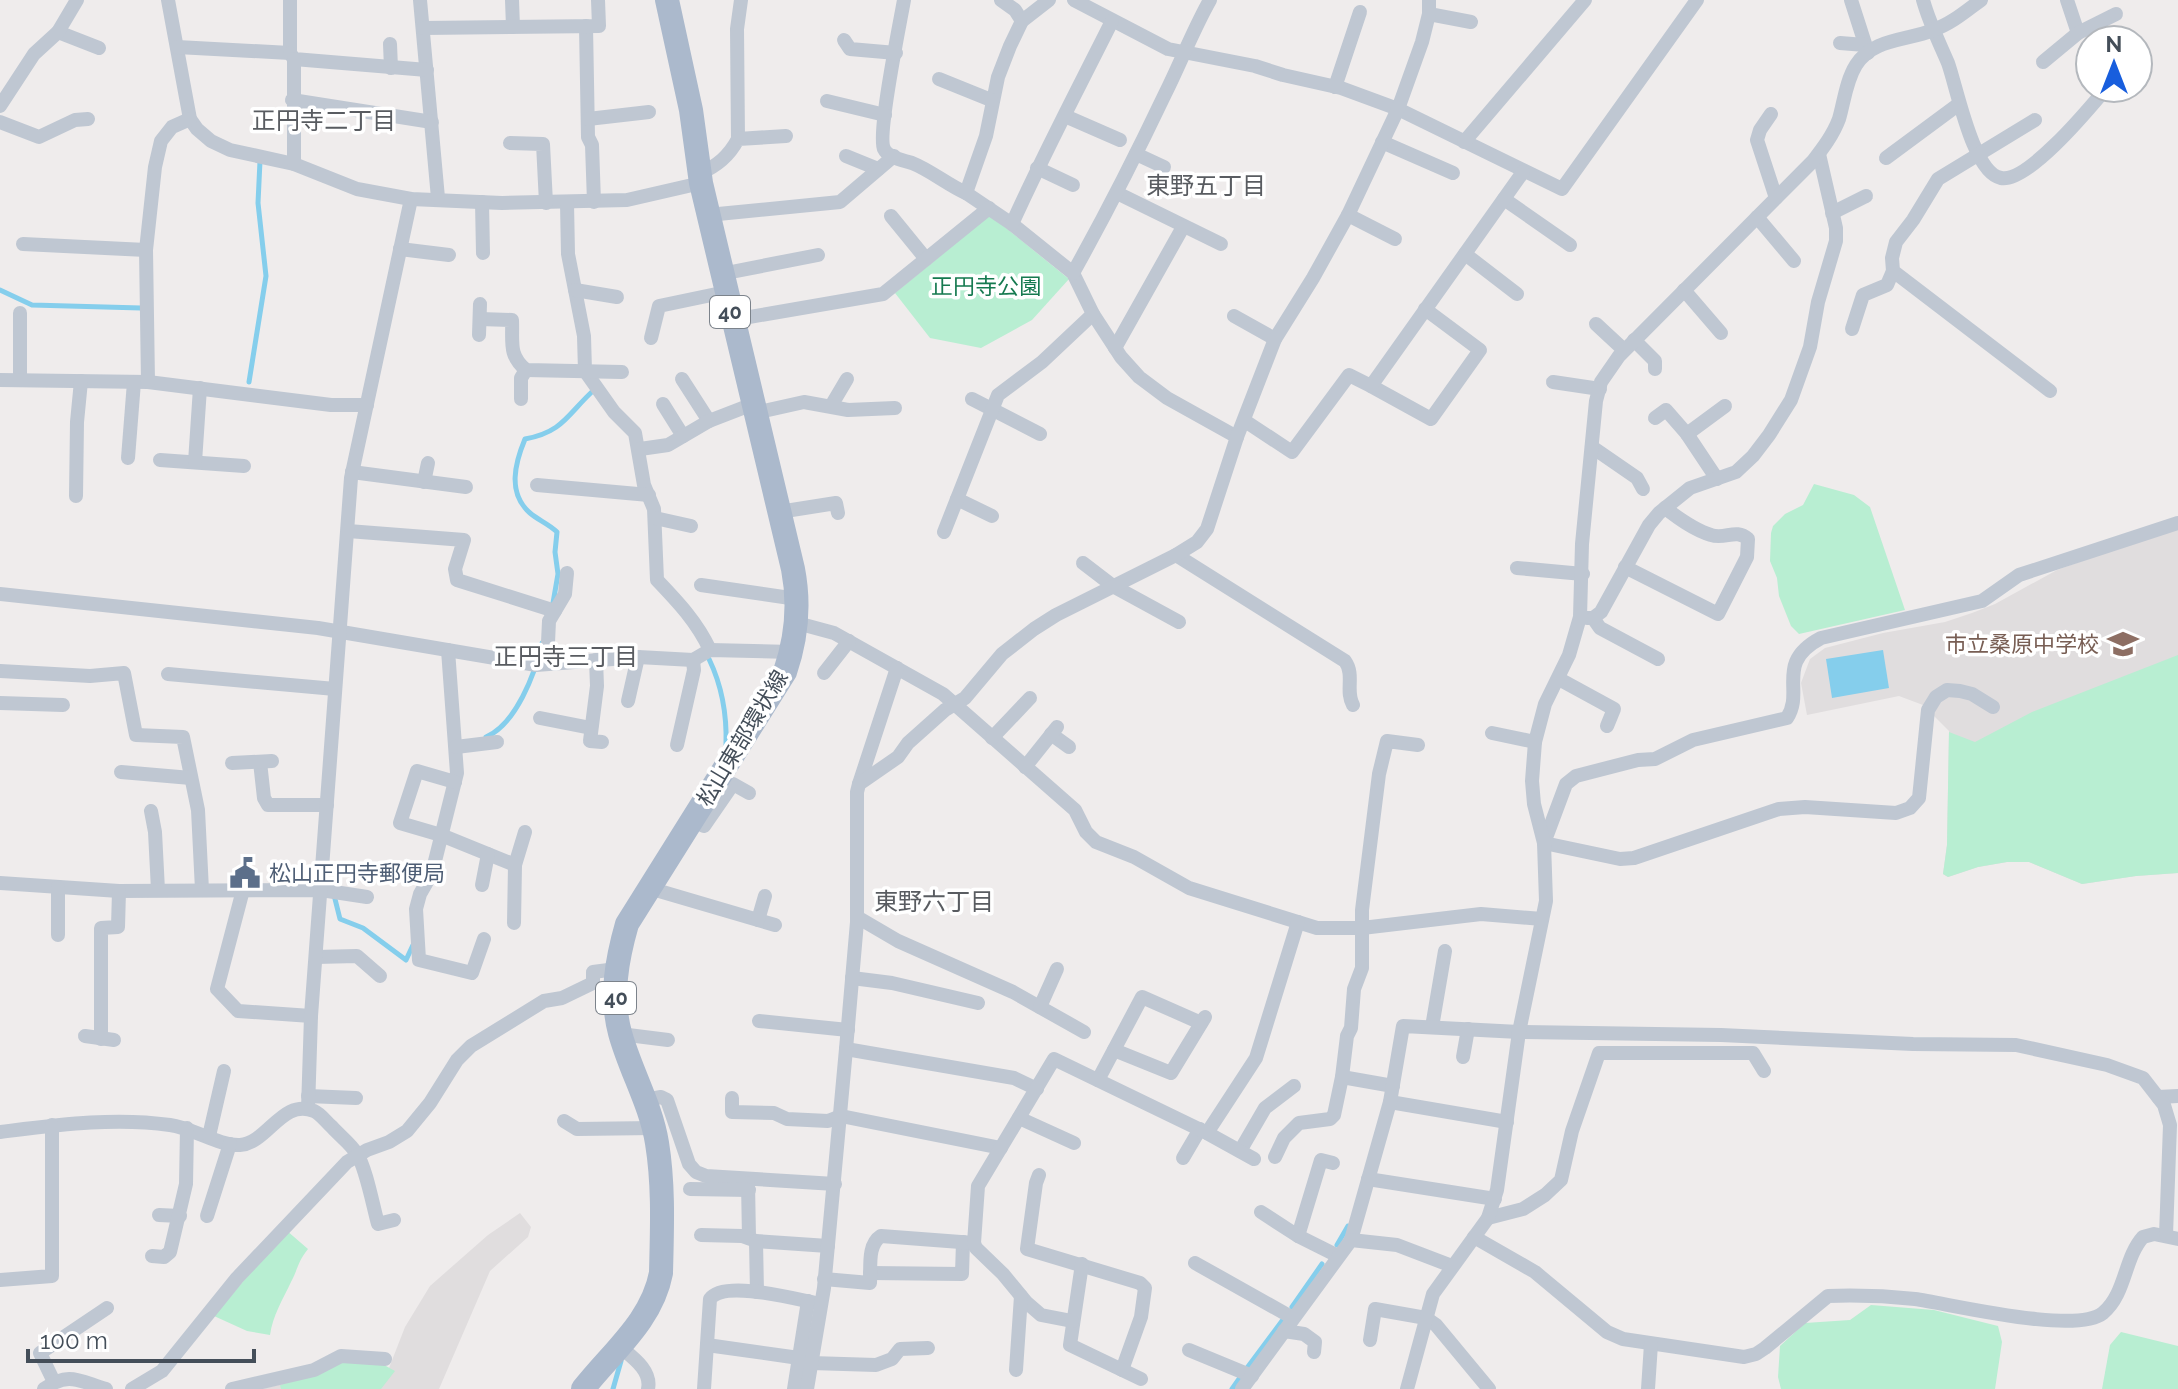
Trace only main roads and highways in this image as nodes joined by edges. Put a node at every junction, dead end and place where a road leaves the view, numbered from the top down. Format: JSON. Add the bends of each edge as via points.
{"nodes":[{"id":1,"x":667,"y":0,"type":"edge"},
{"id":2,"x":583,"y":1389,"type":"edge"}],
"edges":[{"from":1,"to":2,"type":"main road","name":"松山東部環状線","number":"40","via":[[700,179],[793,569],[797,611],[785,672],[627,924],[616,969],[616,1012],[654,1128],[660,1169],[661,1273],[648,1312]]}]}
